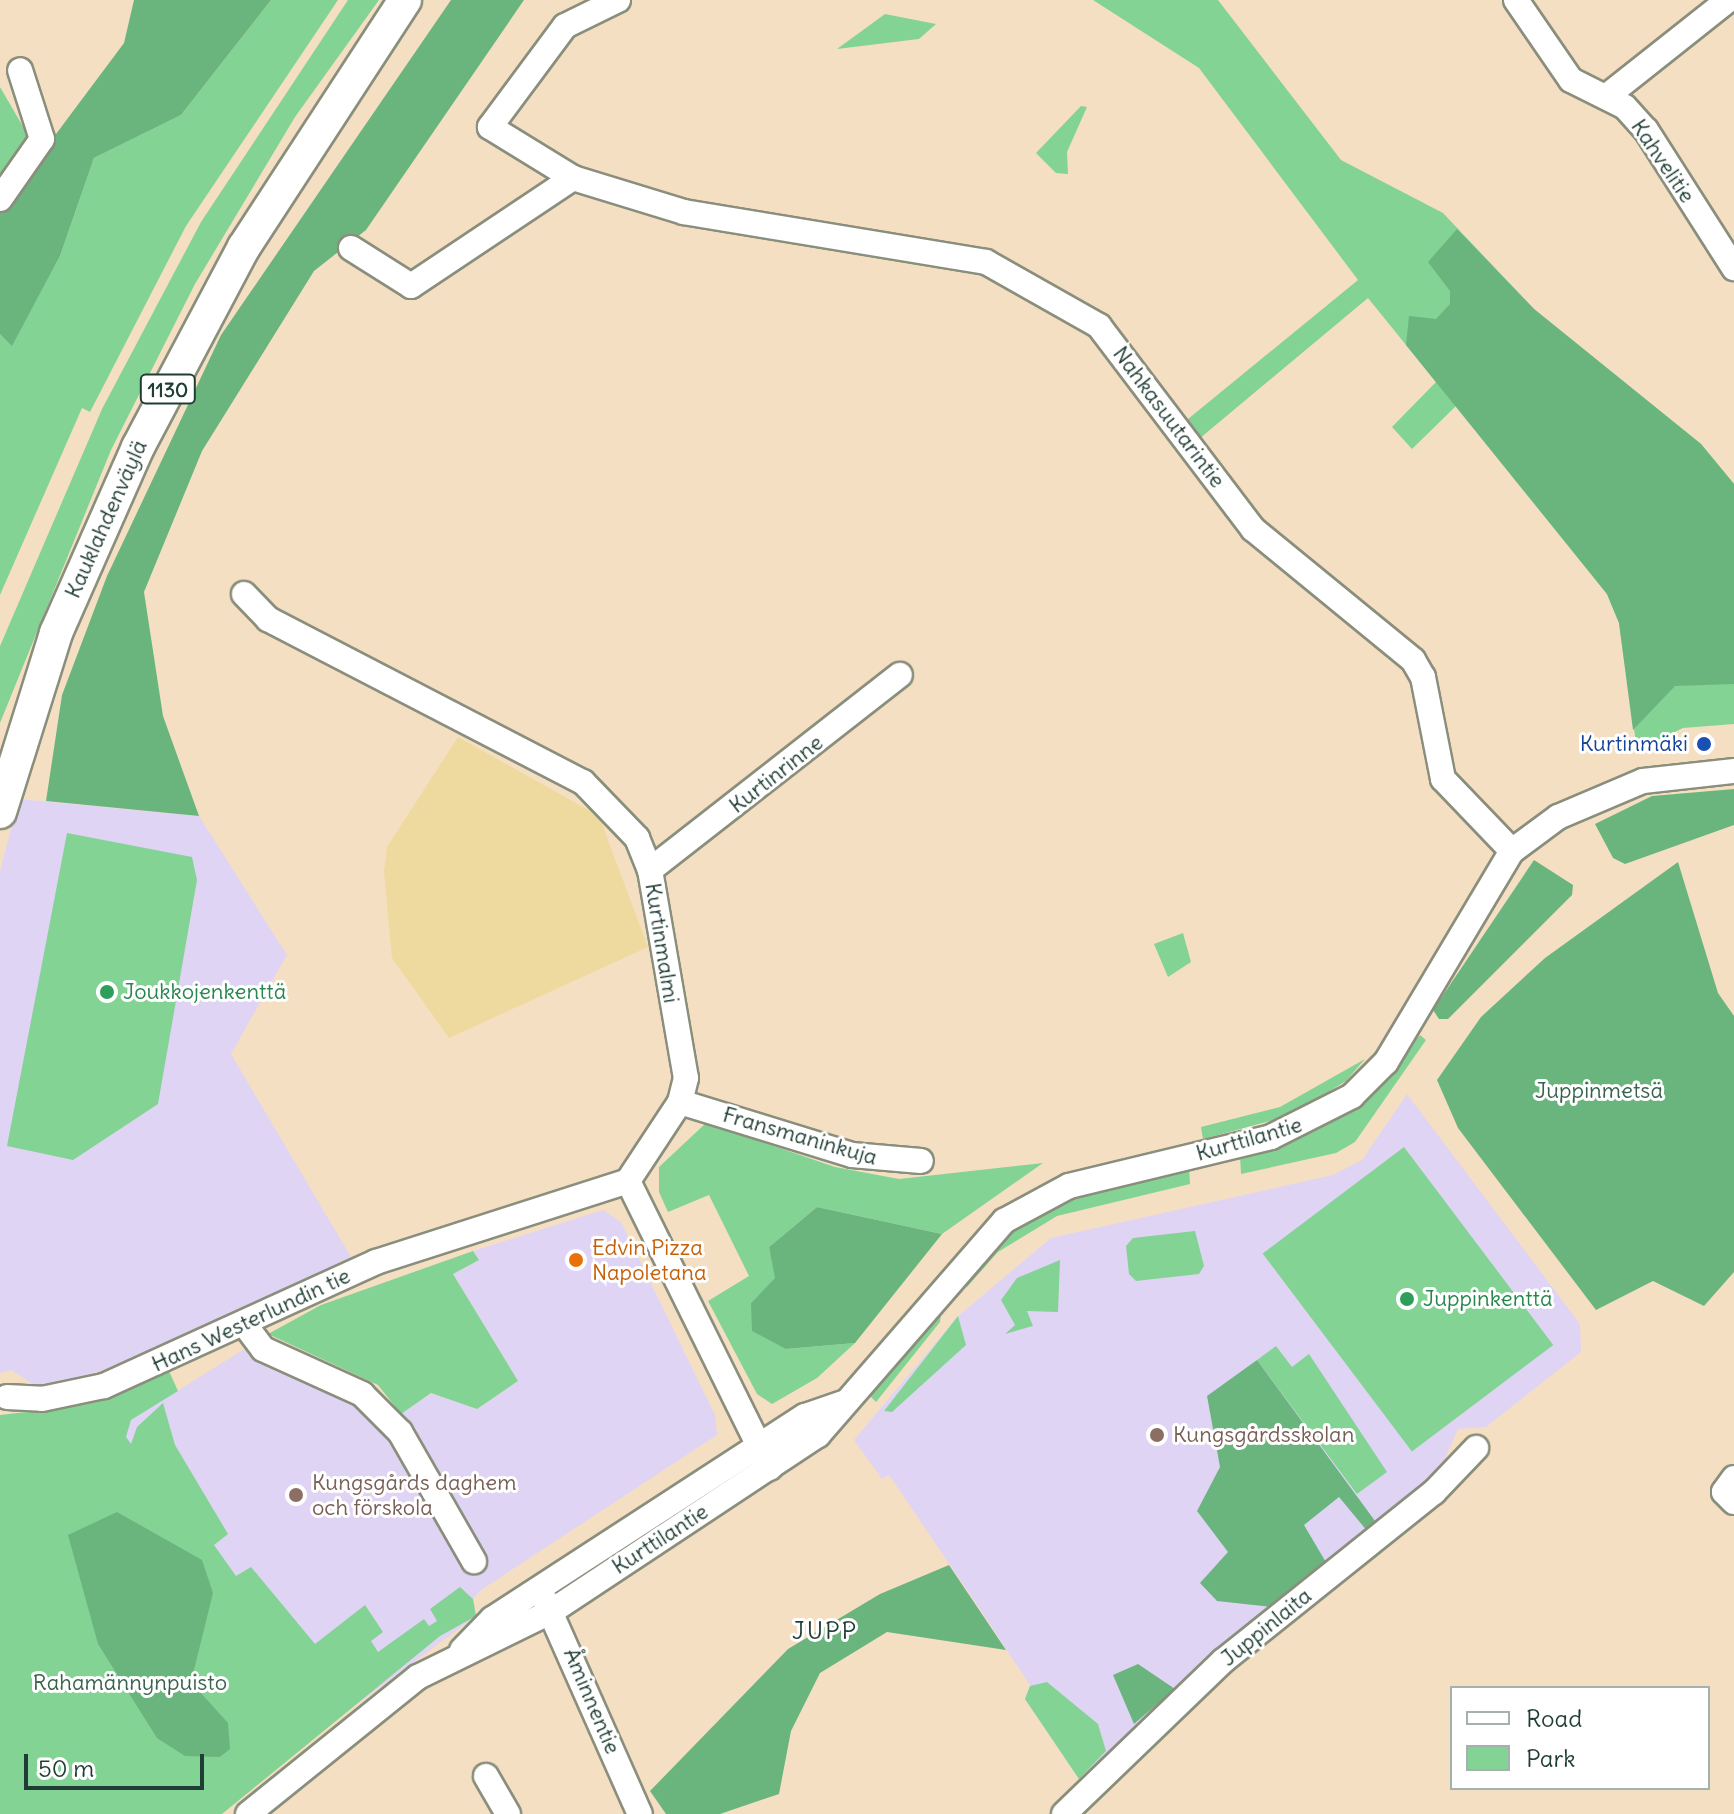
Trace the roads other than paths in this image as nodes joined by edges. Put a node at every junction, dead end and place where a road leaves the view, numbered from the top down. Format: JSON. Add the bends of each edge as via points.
{"nodes":[{"id":1,"x":405,"y":0,"type":"edge"},
{"id":2,"x":618,"y":0,"type":"edge"},
{"id":3,"x":1516,"y":0,"type":"edge"},
{"id":4,"x":1728,"y":0,"type":"edge"},
{"id":5,"x":20,"y":70,"type":"dead end"},
{"id":6,"x":1607,"y":96,"type":"junction"},
{"id":7,"x":564,"y":174,"type":"junction"},
{"id":8,"x":0,"y":199,"type":"edge"},
{"id":9,"x":351,"y":248,"type":"dead end"},
{"id":10,"x":1734,"y":268,"type":"edge"},
{"id":11,"x":244,"y":594,"type":"dead end"},
{"id":12,"x":900,"y":675,"type":"dead end"},
{"id":13,"x":1734,"y":771,"type":"edge"},
{"id":14,"x":0,"y":812,"type":"edge"},
{"id":15,"x":1512,"y":851,"type":"junction"},
{"id":16,"x":650,"y":870,"type":"junction"},
{"id":17,"x":680,"y":1102,"type":"junction"},
{"id":18,"x":921,"y":1161,"type":"dead end"},
{"id":19,"x":628,"y":1181,"type":"junction"},
{"id":20,"x":245,"y":1325,"type":"junction"},
{"id":21,"x":7,"y":1397,"type":"dead end"},
{"id":22,"x":1476,"y":1448,"type":"dead end"},
{"id":23,"x":764,"y":1457,"type":"junction"},
{"id":24,"x":1734,"y":1478,"type":"edge"},
{"id":25,"x":1734,"y":1502,"type":"edge"},
{"id":26,"x":474,"y":1561,"type":"dead end"},
{"id":27,"x":546,"y":1601,"type":"junction"},
{"id":28,"x":486,"y":1776,"type":"dead end"},
{"id":29,"x":248,"y":1814,"type":"edge"},
{"id":30,"x":508,"y":1814,"type":"edge"},
{"id":31,"x":640,"y":1814,"type":"edge"},
{"id":32,"x":1064,"y":1814,"type":"edge"}],
"edges":[{"from":1,"to":14,"type":"main road","name":"Kauklahdenväylä","number":"1130","via":[[244,247],[138,447],[56,633]]},
{"from":2,"to":7,"type":"street","name":"Nahkasuutarintie","via":[[565,26],[490,127]]},
{"from":3,"to":6,"type":"street","name":"Kahvelitie","via":[[1571,80]]},
{"from":4,"to":6,"type":"street"},
{"from":5,"to":8,"type":"street","via":[[42,139]]},
{"from":6,"to":10,"type":"street","name":"Kahvelitie","via":[[1646,130]]},
{"from":7,"to":9,"type":"street","via":[[411,286]]},
{"from":7,"to":15,"type":"street","name":"Nahkasuutarintie","via":[[684,212],[986,262],[1099,326],[1253,529],[1413,660],[1423,677],[1443,779]]},
{"from":11,"to":16,"type":"street","name":"Kurtinmalmi","via":[[268,619],[583,782],[624,817]]},
{"from":12,"to":16,"type":"street","name":"Kurtinrinne"},
{"from":13,"to":15,"type":"street","name":"Kurttilantie","via":[[1643,781],[1597,797]]},
{"from":15,"to":23,"type":"street","name":"Kurttilantie","via":[[1386,1062],[1352,1096],[1271,1137],[1069,1186],[1004,1221],[818,1435]]},
{"from":16,"to":17,"type":"street","name":"Kurtinmalmi","via":[[686,1078]]},
{"from":17,"to":18,"type":"street","name":"Fransmaninkuja","via":[[852,1155]]},
{"from":17,"to":19,"type":"street","name":"Kurtinmalmi"},
{"from":19,"to":20,"type":"street","name":"Hans Westerlundin tie","via":[[376,1262]]},
{"from":19,"to":23,"type":"street"},
{"from":20,"to":21,"type":"street","name":"Hans Westerlundin tie","via":[[104,1386],[42,1399]]},
{"from":20,"to":26,"type":"street","via":[[263,1349],[362,1394],[400,1432]]},
{"from":22,"to":32,"type":"street","name":"Juppinlaita","via":[[1434,1492],[1223,1661]]},
{"from":23,"to":27,"type":"street","name":"Kurttilantie"},
{"from":24,"to":25,"type":"street","via":[[1724,1492]]},
{"from":27,"to":29,"type":"street","name":"Kurttilantie","via":[[461,1651],[300,1782]]},
{"from":27,"to":31,"type":"street","name":"Åminnentie"},
{"from":28,"to":30,"type":"street"}]}
